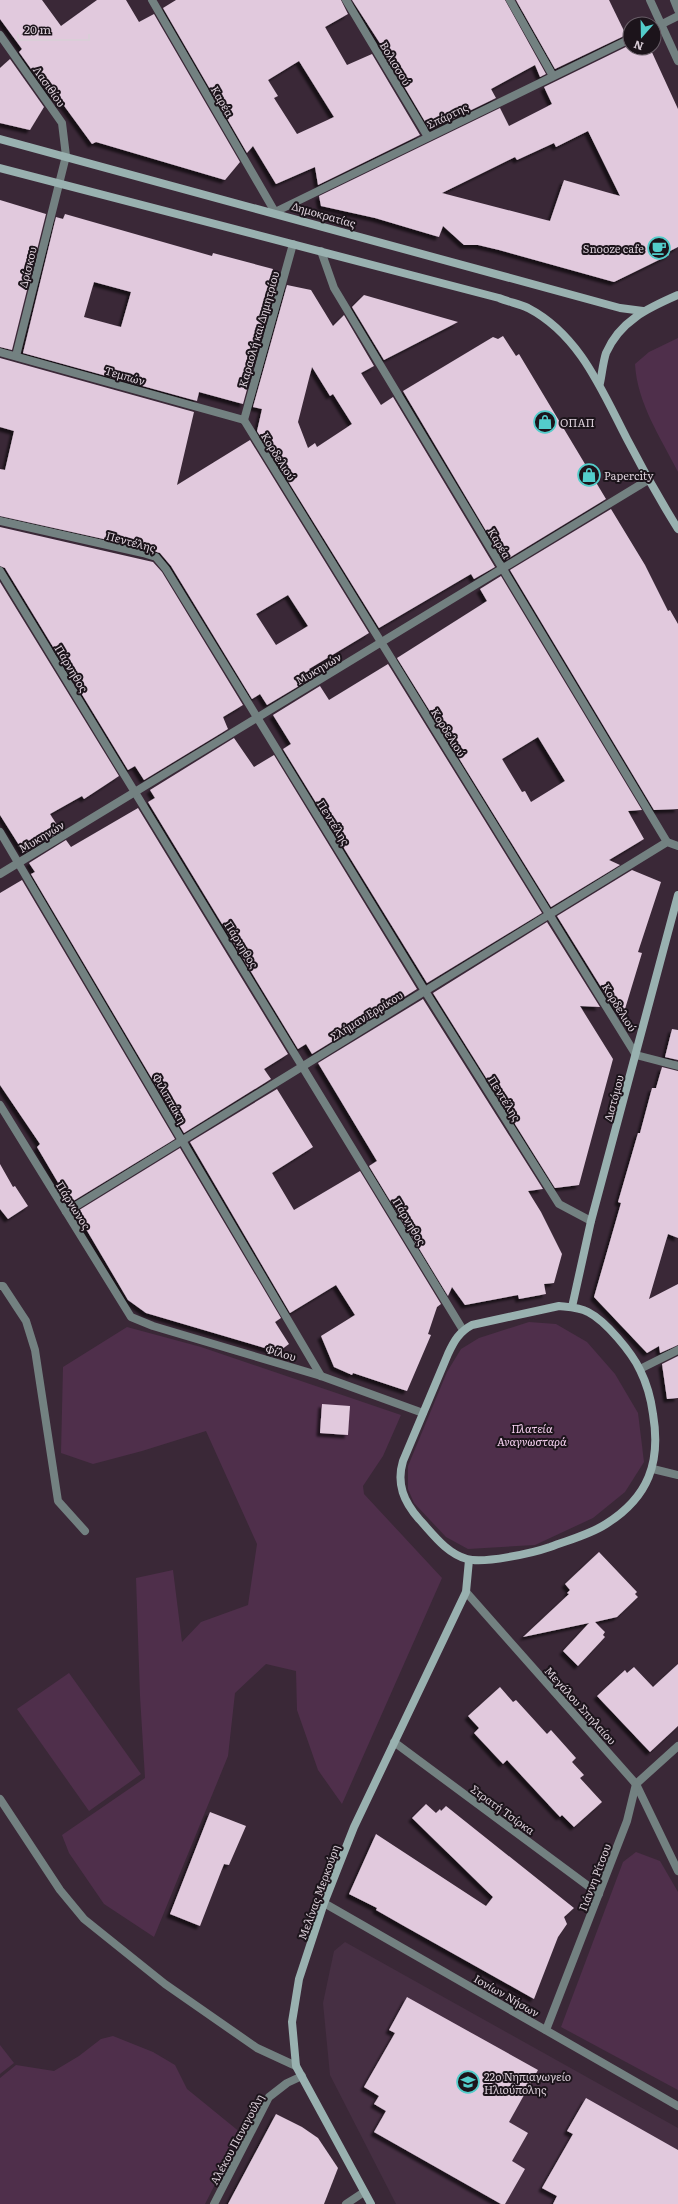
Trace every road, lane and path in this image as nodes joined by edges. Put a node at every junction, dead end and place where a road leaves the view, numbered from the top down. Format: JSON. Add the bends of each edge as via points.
{"nodes":[{"id":1,"x":152,"y":0,"type":"edge"},
{"id":2,"x":346,"y":0,"type":"edge"},
{"id":3,"x":510,"y":0,"type":"edge"},
{"id":4,"x":650,"y":0,"type":"edge"},
{"id":5,"x":674,"y":0,"type":"edge"},
{"id":6,"x":678,"y":10,"type":"edge"},
{"id":7,"x":655,"y":16,"type":"edge"},
{"id":8,"x":678,"y":16,"type":"edge"},
{"id":9,"x":662,"y":24,"type":"edge"},
{"id":10,"x":662,"y":33,"type":"edge"},
{"id":11,"x":0,"y":35,"type":"edge"},
{"id":12,"x":622,"y":43,"type":"edge"},
{"id":13,"x":678,"y":61,"type":"edge"},
{"id":14,"x":553,"y":76,"type":"junction"},
{"id":15,"x":428,"y":137,"type":"junction"},
{"id":16,"x":0,"y":139,"type":"edge"},
{"id":17,"x":66,"y":156,"type":"junction"},
{"id":18,"x":0,"y":168,"type":"edge"},
{"id":19,"x":58,"y":183,"type":"junction"},
{"id":20,"x":275,"y":212,"type":"junction"},
{"id":21,"x":293,"y":244,"type":"junction"},
{"id":22,"x":321,"y":251,"type":"junction"},
{"id":23,"x":678,"y":295,"type":"edge"},
{"id":24,"x":642,"y":311,"type":"junction"},
{"id":25,"x":0,"y":352,"type":"edge"},
{"id":26,"x":16,"y":356,"type":"junction"},
{"id":27,"x":600,"y":383,"type":"junction"},
{"id":28,"x":244,"y":420,"type":"junction"},
{"id":29,"x":648,"y":480,"type":"junction"},
{"id":30,"x":0,"y":521,"type":"edge"},
{"id":31,"x":678,"y":529,"type":"edge"},
{"id":32,"x":503,"y":569,"type":"junction"},
{"id":33,"x":0,"y":571,"type":"edge"},
{"id":34,"x":381,"y":643,"type":"junction"},
{"id":35,"x":257,"y":718,"type":"junction"},
{"id":36,"x":135,"y":792,"type":"junction"},
{"id":37,"x":0,"y":832,"type":"edge"},
{"id":38,"x":666,"y":842,"type":"junction"},
{"id":39,"x":678,"y":846,"type":"edge"},
{"id":40,"x":19,"y":862,"type":"junction"},
{"id":41,"x":0,"y":874,"type":"edge"},
{"id":42,"x":678,"y":895,"type":"edge"},
{"id":43,"x":549,"y":915,"type":"junction"},
{"id":44,"x":425,"y":991,"type":"junction"},
{"id":45,"x":636,"y":1055,"type":"junction"},
{"id":46,"x":304,"y":1066,"type":"junction"},
{"id":47,"x":678,"y":1066,"type":"edge"},
{"id":48,"x":0,"y":1105,"type":"edge"},
{"id":49,"x":182,"y":1141,"type":"junction"},
{"id":50,"x":66,"y":1212,"type":"junction"},
{"id":51,"x":591,"y":1222,"type":"junction"},
{"id":52,"x":0,"y":1286,"type":"edge"},
{"id":53,"x":572,"y":1307,"type":"junction"},
{"id":54,"x":131,"y":1317,"type":"joint"},
{"id":55,"x":463,"y":1330,"type":"junction"},
{"id":56,"x":678,"y":1350,"type":"edge"},
{"id":57,"x":640,"y":1369,"type":"junction"},
{"id":58,"x":321,"y":1376,"type":"junction"},
{"id":59,"x":423,"y":1414,"type":"junction"},
{"id":60,"x":653,"y":1470,"type":"junction"},
{"id":61,"x":678,"y":1475,"type":"edge"},
{"id":62,"x":85,"y":1531,"type":"dead end"},
{"id":63,"x":468,"y":1560,"type":"junction"},
{"id":64,"x":466,"y":1592,"type":"junction"},
{"id":65,"x":394,"y":1742,"type":"junction"},
{"id":66,"x":678,"y":1746,"type":"edge"},
{"id":67,"x":636,"y":1784,"type":"junction"},
{"id":68,"x":0,"y":1799,"type":"edge"},
{"id":69,"x":678,"y":1871,"type":"edge"},
{"id":70,"x":599,"y":1894,"type":"junction"},
{"id":71,"x":324,"y":1902,"type":"junction"},
{"id":72,"x":546,"y":2030,"type":"junction"},
{"id":73,"x":296,"y":2066,"type":"junction"},
{"id":74,"x":302,"y":2076,"type":"junction"},
{"id":75,"x":678,"y":2106,"type":"edge"},
{"id":76,"x":364,"y":2192,"type":"junction"},
{"id":77,"x":214,"y":2204,"type":"edge"},
{"id":78,"x":346,"y":2204,"type":"edge"},
{"id":79,"x":371,"y":2204,"type":"edge"}],
"edges":[{"from":1,"to":20,"type":"street","name":"Καρέα"},
{"from":2,"to":15,"type":"street","name":"Βολισσού"},
{"from":3,"to":14,"type":"street"},
{"from":4,"to":7,"type":"street"},
{"from":5,"to":6,"type":"street"},
{"from":8,"to":9,"type":"street"},
{"from":10,"to":13,"type":"street"},
{"from":11,"to":17,"type":"street","name":"Λασιθίου","via":[[62,123]]},
{"from":12,"to":14,"type":"street","name":"Σπάρτης"},
{"from":14,"to":15,"type":"street","name":"Σπάρτης"},
{"from":15,"to":20,"type":"street","name":"Σπάρτης"},
{"from":16,"to":17,"type":"street","name":"Δημοκρατίας"},
{"from":17,"to":19,"type":"street","name":"Δρίσκου"},
{"from":17,"to":20,"type":"street","name":"Δημοκρατίας"},
{"from":18,"to":19,"type":"street"},
{"from":19,"to":21,"type":"street"},
{"from":19,"to":26,"type":"street","name":"Δρίσκου"},
{"from":20,"to":24,"type":"street","name":"Δημοκρατίας","via":[[613,306]]},
{"from":21,"to":22,"type":"street"},
{"from":21,"to":28,"type":"street","name":"Καραολή και Δημητρίου"},
{"from":22,"to":27,"type":"street","via":[[528,308],[555,327]]},
{"from":22,"to":32,"type":"street","name":"Καρέα","via":[[334,288]]},
{"from":23,"to":24,"type":"street"},
{"from":24,"to":27,"type":"street","via":[[617,335],[606,354]]},
{"from":25,"to":26,"type":"street","name":"Τεμπών"},
{"from":26,"to":28,"type":"street","name":"Τεμπών"},
{"from":27,"to":29,"type":"street"},
{"from":28,"to":34,"type":"street","name":"Κορδελιού"},
{"from":29,"to":31,"type":"street"},
{"from":29,"to":32,"type":"street","name":"Μυκηνών"},
{"from":30,"to":35,"type":"street","name":"Πεντέλης","via":[[156,557],[166,568]]},
{"from":32,"to":34,"type":"street","name":"Μυκηνών"},
{"from":32,"to":38,"type":"street","name":"Καρέα"},
{"from":33,"to":36,"type":"street","name":"Πάρνηθος"},
{"from":34,"to":35,"type":"street","name":"Μυκηνών"},
{"from":34,"to":43,"type":"street","name":"Κορδελιού"},
{"from":35,"to":36,"type":"street","name":"Μυκηνών"},
{"from":35,"to":44,"type":"street","name":"Πεντέλης"},
{"from":36,"to":40,"type":"street","name":"Μυκηνών"},
{"from":36,"to":46,"type":"street","name":"Πάρνηθος"},
{"from":37,"to":40,"type":"street","name":"Φιλιππάκη"},
{"from":38,"to":39,"type":"street"},
{"from":38,"to":43,"type":"street","name":"Σλήμαν Ερρίκου"},
{"from":40,"to":41,"type":"street","name":"Μυκηνών"},
{"from":40,"to":49,"type":"street","name":"Φιλιππάκη"},
{"from":42,"to":45,"type":"street","name":"Διστόμου"},
{"from":43,"to":44,"type":"street","name":"Σλήμαν Ερρίκου"},
{"from":43,"to":45,"type":"street","name":"Κορδελιού"},
{"from":44,"to":46,"type":"street","name":"Σλήμαν Ερρίκου"},
{"from":44,"to":51,"type":"street","name":"Πεντέλης","via":[[559,1204]]},
{"from":45,"to":47,"type":"street"},
{"from":45,"to":51,"type":"street","name":"Διστόμου"},
{"from":46,"to":49,"type":"street","name":"Σλήμαν Ερρίκου"},
{"from":46,"to":55,"type":"street","name":"Πάρνηθος"},
{"from":48,"to":50,"type":"street","name":"Πάρνωνος"},
{"from":49,"to":50,"type":"street","name":"Σλήμαν Ερρίκου"},
{"from":49,"to":58,"type":"street","name":"Φιλιππάκη"},
{"from":50,"to":54,"type":"street","name":"Πάρνωνος"},
{"from":51,"to":53,"type":"street","name":"Διστόμου"},
{"from":52,"to":62,"type":"street","via":[[3,1286],[26,1321],[35,1350],[58,1501]]},
{"from":53,"to":55,"type":"street","via":[[559,1306],[472,1325]]},
{"from":53,"to":57,"type":"street","via":[[597,1317]]},
{"from":54,"to":58,"type":"street","name":"Φίλου","via":[[153,1326]]},
{"from":55,"to":59,"type":"street","via":[[454,1341]]},
{"from":56,"to":57,"type":"street"},
{"from":57,"to":60,"type":"street","via":[[656,1430]]},
{"from":58,"to":59,"type":"street","name":"Φίλου"},
{"from":59,"to":63,"type":"street","via":[[399,1472],[402,1492],[409,1508],[444,1546]]},
{"from":60,"to":61,"type":"street"},
{"from":60,"to":63,"type":"street","via":[[645,1488],[606,1525],[531,1554]]},
{"from":63,"to":64,"type":"street"},
{"from":64,"to":65,"type":"street","name":"Μελίνας Μερκούρη"},
{"from":64,"to":67,"type":"street","name":"Μεγάλου Σπηλαίου"},
{"from":65,"to":70,"type":"street","name":"Στρατή Τσίρκα"},
{"from":65,"to":71,"type":"street","name":"Μελίνας Μερκούρη","via":[[354,1827]]},
{"from":66,"to":67,"type":"street"},
{"from":67,"to":69,"type":"street","name":"Μεγάλου Σπηλαίου"},
{"from":67,"to":70,"type":"street","name":"Γιάννη Ρίτσου","via":[[627,1821]]},
{"from":68,"to":73,"type":"street","via":[[60,1890],[84,1919],[165,1984],[257,2048]]},
{"from":70,"to":72,"type":"street","name":"Γιάννη Ρίτσου"},
{"from":71,"to":72,"type":"street","name":"Ιονίων Νήσων"},
{"from":71,"to":73,"type":"street","name":"Μελίνας Μερκούρη","via":[[299,1979],[292,2022]]},
{"from":72,"to":75,"type":"street","name":"Ιονίων Νήσων"},
{"from":73,"to":74,"type":"street","name":"Μελίνας Μερκούρη"},
{"from":74,"to":76,"type":"street","name":"Μελίνας Μερκούρη"},
{"from":74,"to":77,"type":"street","name":"Αλέκου Παναγούλη","via":[[287,2083],[269,2097]]},
{"from":76,"to":78,"type":"street"},
{"from":76,"to":79,"type":"street","name":"Μελίνας Μερκούρη"}]}
